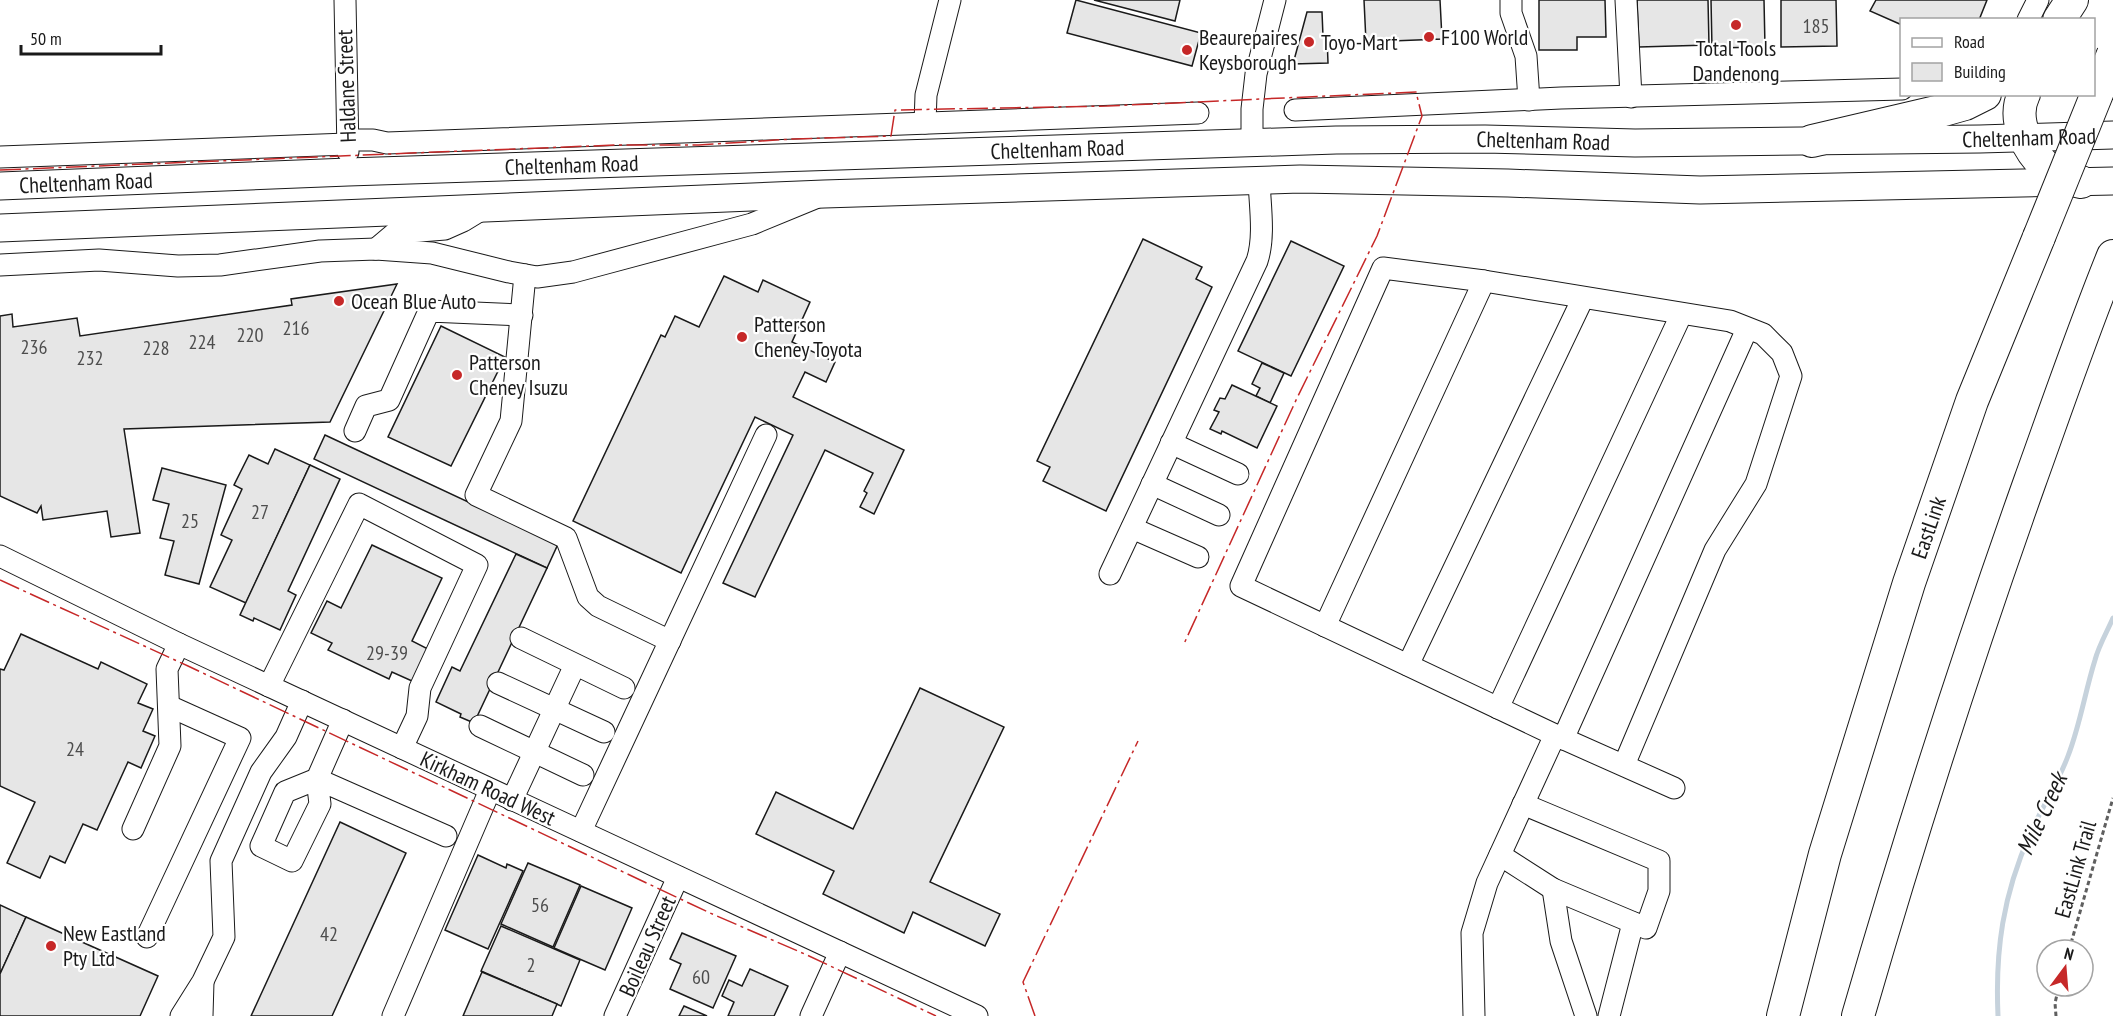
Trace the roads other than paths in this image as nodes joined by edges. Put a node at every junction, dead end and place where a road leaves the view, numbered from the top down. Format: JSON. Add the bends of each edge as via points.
{"nodes":[{"id":1,"x":345,"y":0,"type":"edge"},
{"id":2,"x":950,"y":0,"type":"edge"},
{"id":3,"x":1275,"y":0,"type":"edge"},
{"id":4,"x":1511,"y":0,"type":"edge"},
{"id":5,"x":1626,"y":0,"type":"edge"},
{"id":6,"x":2038,"y":0,"type":"edge"},
{"id":7,"x":2074,"y":0,"type":"edge"},
{"id":8,"x":2029,"y":18,"type":"edge"},
{"id":9,"x":2060,"y":18,"type":"edge"},
{"id":10,"x":2066,"y":18,"type":"edge"},
{"id":11,"x":2113,"y":54,"type":"edge"},
{"id":12,"x":1900,"y":89,"type":"edge"},
{"id":13,"x":1859,"y":91,"type":"junction"},
{"id":14,"x":1981,"y":96,"type":"edge"},
{"id":15,"x":2023,"y":96,"type":"edge"},
{"id":16,"x":1631,"y":97,"type":"junction"},
{"id":17,"x":1529,"y":100,"type":"junction"},
{"id":18,"x":1370,"y":106,"type":"junction"},
{"id":19,"x":1295,"y":110,"type":"dead end"},
{"id":20,"x":1198,"y":113,"type":"dead end"},
{"id":21,"x":1104,"y":117,"type":"junction"},
{"id":22,"x":1904,"y":120,"type":"junction"},
{"id":23,"x":925,"y":123,"type":"junction"},
{"id":24,"x":2113,"y":135,"type":"edge"},
{"id":25,"x":2026,"y":138,"type":"junction"},
{"id":26,"x":1336,"y":140,"type":"junction"},
{"id":27,"x":1812,"y":141,"type":"junction"},
{"id":28,"x":347,"y":142,"type":"junction"},
{"id":29,"x":1252,"y":143,"type":"junction"},
{"id":30,"x":1129,"y":146,"type":"junction"},
{"id":31,"x":0,"y":157,"type":"edge"},
{"id":32,"x":348,"y":172,"type":"junction"},
{"id":33,"x":1259,"y":181,"type":"junction"},
{"id":34,"x":2113,"y":181,"type":"edge"},
{"id":35,"x":2081,"y":182,"type":"junction"},
{"id":36,"x":0,"y":186,"type":"edge"},
{"id":37,"x":824,"y":194,"type":"junction"},
{"id":38,"x":481,"y":210,"type":"junction"},
{"id":39,"x":409,"y":211,"type":"junction"},
{"id":40,"x":0,"y":228,"type":"edge"},
{"id":41,"x":376,"y":249,"type":"junction"},
{"id":42,"x":2113,"y":256,"type":"edge"},
{"id":43,"x":0,"y":265,"type":"edge"},
{"id":44,"x":525,"y":275,"type":"junction"},
{"id":45,"x":1484,"y":282,"type":"junction"},
{"id":46,"x":1583,"y":298,"type":"junction"},
{"id":47,"x":522,"y":315,"type":"junction"},
{"id":48,"x":1681,"y":315,"type":"junction"},
{"id":49,"x":1747,"y":329,"type":"junction"},
{"id":50,"x":355,"y":431,"type":"dead end"},
{"id":51,"x":766,"y":435,"type":"dead end"},
{"id":52,"x":1172,"y":443,"type":"junction"},
{"id":53,"x":1238,"y":474,"type":"dead end"},
{"id":54,"x":1152,"y":484,"type":"junction"},
{"id":55,"x":1219,"y":515,"type":"dead end"},
{"id":56,"x":1132,"y":528,"type":"junction"},
{"id":57,"x":0,"y":556,"type":"edge"},
{"id":58,"x":1198,"y":557,"type":"dead end"},
{"id":59,"x":1110,"y":574,"type":"dead end"},
{"id":60,"x":1325,"y":626,"type":"junction"},
{"id":61,"x":521,"y":639,"type":"dead end"},
{"id":62,"x":670,"y":641,"type":"junction"},
{"id":63,"x":179,"y":644,"type":"junction"},
{"id":64,"x":575,"y":665,"type":"junction"},
{"id":65,"x":1408,"y":665,"type":"junction"},
{"id":66,"x":498,"y":683,"type":"dead end"},
{"id":67,"x":269,"y":686,"type":"junction"},
{"id":68,"x":624,"y":688,"type":"dead end"},
{"id":69,"x":302,"y":701,"type":"junction"},
{"id":70,"x":169,"y":706,"type":"junction"},
{"id":71,"x":1498,"y":708,"type":"junction"},
{"id":72,"x":554,"y":709,"type":"junction"},
{"id":73,"x":342,"y":720,"type":"junction"},
{"id":74,"x":480,"y":726,"type":"dead end"},
{"id":75,"x":604,"y":732,"type":"dead end"},
{"id":76,"x":1559,"y":737,"type":"junction"},
{"id":77,"x":402,"y":748,"type":"junction"},
{"id":78,"x":534,"y":753,"type":"junction"},
{"id":79,"x":1623,"y":765,"type":"junction"},
{"id":80,"x":583,"y":775,"type":"dead end"},
{"id":81,"x":1674,"y":788,"type":"dead end"},
{"id":82,"x":490,"y":790,"type":"junction"},
{"id":83,"x":512,"y":800,"type":"junction"},
{"id":84,"x":1523,"y":804,"type":"junction"},
{"id":85,"x":133,"y":829,"type":"dead end"},
{"id":86,"x":581,"y":831,"type":"junction"},
{"id":87,"x":446,"y":836,"type":"dead end"},
{"id":88,"x":1825,"y":854,"type":"junction"},
{"id":89,"x":1500,"y":855,"type":"junction"},
{"id":90,"x":678,"y":877,"type":"junction"},
{"id":91,"x":1553,"y":890,"type":"junction"},
{"id":92,"x":1633,"y":923,"type":"junction"},
{"id":93,"x":147,"y":937,"type":"dead end"},
{"id":94,"x":840,"y":952,"type":"junction"},
{"id":95,"x":203,"y":981,"type":"junction"},
{"id":96,"x":181,"y":1016,"type":"edge"},
{"id":97,"x":202,"y":1016,"type":"edge"},
{"id":98,"x":393,"y":1016,"type":"edge"},
{"id":99,"x":615,"y":1016,"type":"edge"},
{"id":100,"x":812,"y":1016,"type":"edge"},
{"id":101,"x":977,"y":1016,"type":"edge"},
{"id":102,"x":1474,"y":1016,"type":"edge"},
{"id":103,"x":1586,"y":1016,"type":"edge"},
{"id":104,"x":1609,"y":1016,"type":"edge"},
{"id":105,"x":1778,"y":1016,"type":"edge"},
{"id":106,"x":1783,"y":1016,"type":"edge"},
{"id":107,"x":1858,"y":1016,"type":"edge"}],
"edges":[{"from":1,"to":28,"type":"street","name":"Haldane Street"},
{"from":2,"to":23,"type":"street","via":[[927,95]]},
{"from":3,"to":29,"type":"street","via":[[1256,74]]},
{"from":4,"to":17,"type":"street","via":[[1511,13],[1526,56]]},
{"from":5,"to":16,"type":"street"},
{"from":6,"to":8,"type":"street"},
{"from":7,"to":9,"type":"highway"},
{"from":7,"to":10,"type":"highway"},
{"from":11,"to":88,"type":"highway","name":"EastLink","bridge":true,"via":[[1972,401],[1909,583]]},
{"from":12,"to":13,"type":"street","name":"Cheltenham Road"},
{"from":13,"to":16,"type":"street","name":"Cheltenham Road"},
{"from":13,"to":22,"type":"street"},
{"from":14,"to":22,"type":"highway"},
{"from":15,"to":25,"type":"highway","via":[[2019,113]]},
{"from":16,"to":17,"type":"street","name":"Cheltenham Road"},
{"from":17,"to":18,"type":"street","name":"Cheltenham Road"},
{"from":18,"to":19,"type":"street","name":"Cheltenham Road"},
{"from":18,"to":26,"type":"street"},
{"from":20,"to":21,"type":"street","name":"Cheltenham Road"},
{"from":21,"to":23,"type":"street","name":"Cheltenham Road"},
{"from":21,"to":30,"type":"street"},
{"from":22,"to":27,"type":"highway"},
{"from":23,"to":28,"type":"street","name":"Cheltenham Road"},
{"from":24,"to":25,"type":"main road","name":"Cheltenham Road"},
{"from":25,"to":27,"type":"main road","name":"Cheltenham Road"},
{"from":25,"to":35,"type":"highway","via":[[2051,171]]},
{"from":26,"to":27,"type":"main road","name":"Cheltenham Road"},
{"from":26,"to":29,"type":"main road","name":"Cheltenham Road"},
{"from":28,"to":31,"type":"street","name":"Cheltenham Road"},
{"from":28,"to":32,"type":"street","name":"Haldane Street"},
{"from":29,"to":30,"type":"main road","name":"Cheltenham Road"},
{"from":29,"to":33,"type":"main road"},
{"from":30,"to":32,"type":"main road","name":"Cheltenham Road"},
{"from":32,"to":36,"type":"main road","name":"Cheltenham Road"},
{"from":32,"to":39,"type":"main road","via":[[363,194]]},
{"from":33,"to":35,"type":"main road","name":"Cheltenham Road","via":[[1700,190]]},
{"from":33,"to":37,"type":"main road","name":"Cheltenham Road"},
{"from":33,"to":52,"type":"street","via":[[1257,261]]},
{"from":34,"to":35,"type":"main road","name":"Cheltenham Road"},
{"from":37,"to":38,"type":"main road","name":"Cheltenham Road"},
{"from":37,"to":44,"type":"street","name":"Cheltenham Road","via":[[752,224],[696,240],[573,272]]},
{"from":38,"to":39,"type":"main road","name":"Cheltenham Road"},
{"from":38,"to":41,"type":"street","via":[[445,229],[395,233]]},
{"from":39,"to":40,"type":"main road","name":"Cheltenham Road"},
{"from":41,"to":43,"type":"street","name":"Cheltenham Road","via":[[326,250],[210,265],[99,260]]},
{"from":41,"to":44,"type":"street","name":"Cheltenham Road","via":[[447,256]]},
{"from":42,"to":107,"type":"highway","via":[[1979,626]]},
{"from":44,"to":47,"type":"street"},
{"from":45,"to":46,"type":"street"},
{"from":45,"to":60,"type":"street"},
{"from":45,"to":60,"type":"street","via":[[1383,268],[1241,586]]},
{"from":46,"to":48,"type":"street"},
{"from":46,"to":65,"type":"street"},
{"from":47,"to":50,"type":"street","via":[[429,311],[389,400],[366,406]]},
{"from":47,"to":62,"type":"street","via":[[511,420],[476,495],[566,538],[588,597],[598,606]]},
{"from":48,"to":49,"type":"street","via":[[1730,321]]},
{"from":48,"to":71,"type":"street"},
{"from":49,"to":76,"type":"street"},
{"from":49,"to":79,"type":"street","via":[[1763,334],[1782,353],[1791,376],[1756,484],[1715,550]]},
{"from":51,"to":62,"type":"street"},
{"from":52,"to":53,"type":"street"},
{"from":52,"to":54,"type":"street"},
{"from":54,"to":55,"type":"street"},
{"from":54,"to":56,"type":"street"},
{"from":56,"to":58,"type":"street"},
{"from":56,"to":59,"type":"street"},
{"from":57,"to":63,"type":"street","name":"Kirkham Road West"},
{"from":60,"to":65,"type":"street"},
{"from":61,"to":64,"type":"street"},
{"from":62,"to":86,"type":"street"},
{"from":63,"to":67,"type":"street","name":"Kirkham Road West"},
{"from":63,"to":70,"type":"street","via":[[167,669]]},
{"from":64,"to":68,"type":"street"},
{"from":64,"to":72,"type":"street"},
{"from":65,"to":71,"type":"street"},
{"from":66,"to":72,"type":"street"},
{"from":67,"to":69,"type":"street","name":"Kirkham Road West"},
{"from":67,"to":77,"type":"street","via":[[359,504],[477,565],[420,688],[417,716]]},
{"from":69,"to":73,"type":"street","name":"Kirkham Road West"},
{"from":69,"to":95,"type":"street","via":[[286,737],[261,772],[221,861],[224,937]]},
{"from":70,"to":85,"type":"street","via":[[170,746]]},
{"from":70,"to":93,"type":"street","via":[[240,738]]},
{"from":71,"to":76,"type":"street"},
{"from":72,"to":75,"type":"street"},
{"from":72,"to":78,"type":"street"},
{"from":73,"to":77,"type":"street","name":"Kirkham Road West"},
{"from":73,"to":87,"type":"street","via":[[317,779]]},
{"from":74,"to":78,"type":"street"},
{"from":76,"to":79,"type":"street"},
{"from":76,"to":84,"type":"street"},
{"from":77,"to":82,"type":"street","name":"Kirkham Road West"},
{"from":78,"to":80,"type":"street"},
{"from":78,"to":83,"type":"street"},
{"from":79,"to":81,"type":"street"},
{"from":82,"to":83,"type":"street","name":"Kirkham Road West"},
{"from":82,"to":98,"type":"street"},
{"from":83,"to":86,"type":"street","name":"Kirkham Road West"},
{"from":84,"to":89,"type":"street"},
{"from":84,"to":92,"type":"street","via":[[1659,861],[1659,891],[1646,928]]},
{"from":86,"to":90,"type":"street","name":"Kirkham Road West"},
{"from":88,"to":105,"type":"highway"},
{"from":88,"to":106,"type":"highway","name":"EastLink"},
{"from":89,"to":91,"type":"street"},
{"from":89,"to":102,"type":"street","via":[[1472,933]]},
{"from":90,"to":94,"type":"street","name":"Kirkham Road West"},
{"from":90,"to":99,"type":"street","name":"Boileau Street"},
{"from":91,"to":92,"type":"street"},
{"from":91,"to":103,"type":"street","via":[[1561,941]]},
{"from":92,"to":104,"type":"street"},
{"from":94,"to":100,"type":"street"},
{"from":94,"to":101,"type":"street","name":"Kirkham Road West"},
{"from":95,"to":96,"type":"street"},
{"from":95,"to":97,"type":"street"}]}
